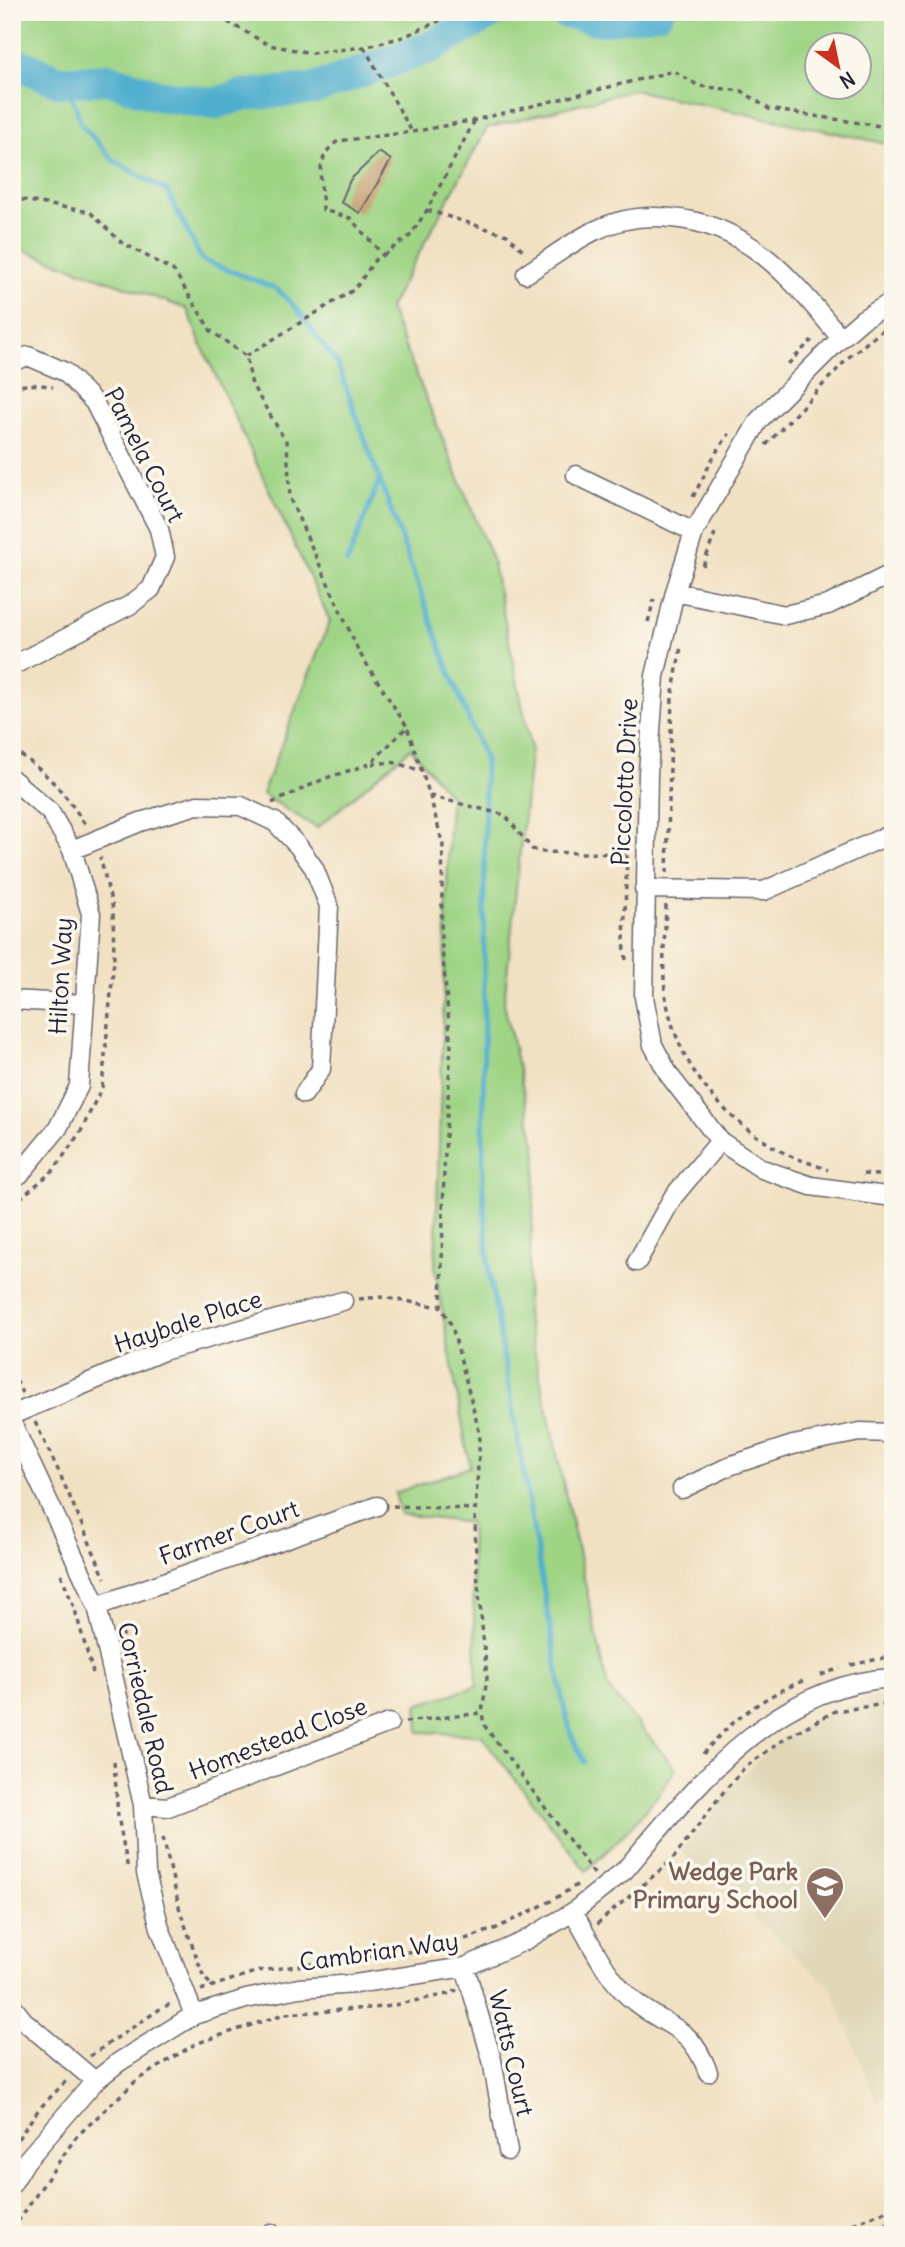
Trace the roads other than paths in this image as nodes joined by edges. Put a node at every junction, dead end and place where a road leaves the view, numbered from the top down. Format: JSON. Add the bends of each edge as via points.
{"nodes":[{"id":1,"x":533,"y":270,"type":"road end"},
{"id":2,"x":893,"y":301,"type":"edge"},
{"id":3,"x":836,"y":331,"type":"junction"},
{"id":4,"x":12,"y":362,"type":"edge"},
{"id":5,"x":576,"y":475,"type":"dead end"},
{"id":6,"x":688,"y":528,"type":"junction"},
{"id":7,"x":893,"y":573,"type":"edge"},
{"id":8,"x":675,"y":592,"type":"junction"},
{"id":9,"x":12,"y":666,"type":"edge"},
{"id":10,"x":12,"y":779,"type":"edge"},
{"id":11,"x":893,"y":833,"type":"edge"},
{"id":12,"x":72,"y":850,"type":"junction"},
{"id":13,"x":645,"y":889,"type":"junction"},
{"id":14,"x":12,"y":1000,"type":"edge"},
{"id":15,"x":83,"y":1004,"type":"junction"},
{"id":16,"x":304,"y":1094,"type":"dead end"},
{"id":17,"x":720,"y":1141,"type":"junction"},
{"id":18,"x":12,"y":1180,"type":"edge"},
{"id":19,"x":893,"y":1188,"type":"edge"},
{"id":20,"x":892,"y":1197,"type":"edge"},
{"id":21,"x":637,"y":1262,"type":"dead end"},
{"id":22,"x":343,"y":1301,"type":"road end"},
{"id":23,"x":12,"y":1415,"type":"edge"},
{"id":24,"x":12,"y":1423,"type":"edge"},
{"id":25,"x":893,"y":1433,"type":"edge"},
{"id":26,"x":682,"y":1489,"type":"dead end"},
{"id":27,"x":377,"y":1506,"type":"road end"},
{"id":28,"x":97,"y":1606,"type":"junction"},
{"id":29,"x":893,"y":1678,"type":"edge"},
{"id":30,"x":389,"y":1723,"type":"road end"},
{"id":31,"x":143,"y":1805,"type":"junction"},
{"id":32,"x":573,"y":1912,"type":"junction"},
{"id":33,"x":465,"y":1966,"type":"junction"},
{"id":34,"x":12,"y":2006,"type":"edge"},
{"id":35,"x":194,"y":2015,"type":"junction"},
{"id":36,"x":708,"y":2072,"type":"dead end"},
{"id":37,"x":95,"y":2081,"type":"junction"},
{"id":38,"x":508,"y":2151,"type":"dead end"},
{"id":39,"x":12,"y":2183,"type":"edge"}],
"edges":[{"from":1,"to":3,"type":"street","via":[[595,230],[626,219],[691,220],[727,230],[761,252]]},
{"from":2,"to":3,"type":"street","name":"Piccolotto Drive"},
{"from":3,"to":6,"type":"street","name":"Piccolotto Drive","via":[[759,420]]},
{"from":4,"to":9,"type":"street","name":"Pamela Court","via":[[28,356],[65,372],[94,402],[159,529],[164,557],[151,589],[130,605]]},
{"from":5,"to":6,"type":"street"},
{"from":6,"to":8,"type":"street","name":"Piccolotto Drive"},
{"from":7,"to":8,"type":"street","via":[[828,605],[785,615]]},
{"from":8,"to":13,"type":"street","name":"Piccolotto Drive","via":[[655,676]]},
{"from":10,"to":12,"type":"street","name":"Hilton Way","via":[[50,812]]},
{"from":11,"to":13,"type":"street","via":[[764,891]]},
{"from":12,"to":15,"type":"street","name":"Hilton Way","via":[[91,914]]},
{"from":12,"to":16,"type":"street","via":[[197,805],[241,806],[275,822],[298,846],[314,868],[329,906],[321,1069]]},
{"from":13,"to":17,"type":"street","name":"Piccolotto Drive","via":[[644,997],[653,1045],[668,1076]]},
{"from":14,"to":15,"type":"street"},
{"from":15,"to":18,"type":"street","name":"Hilton Way","via":[[79,1086],[58,1128]]},
{"from":17,"to":20,"type":"street","name":"Piccolotto Drive","via":[[762,1169],[811,1186]]},
{"from":17,"to":21,"type":"street","via":[[673,1197]]},
{"from":19,"to":20,"type":"street"},
{"from":22,"to":23,"type":"street","name":"Haybale Place","via":[[163,1351]]},
{"from":24,"to":28,"type":"street","name":"Corriedale Road"},
{"from":25,"to":26,"type":"street","via":[[860,1432],[793,1445],[732,1465]]},
{"from":27,"to":28,"type":"street","name":"Farmer Court"},
{"from":28,"to":31,"type":"street","name":"Corriedale Road"},
{"from":29,"to":32,"type":"street","name":"Cambrian Way","via":[[832,1690],[748,1736],[625,1870]]},
{"from":30,"to":31,"type":"street","name":"Homestead Close","via":[[168,1807]]},
{"from":31,"to":35,"type":"street","name":"Corriedale Road","via":[[146,1873],[178,2000]]},
{"from":32,"to":33,"type":"street","name":"Cambrian Way","via":[[524,1941]]},
{"from":32,"to":36,"type":"street","via":[[634,2002],[686,2034]]},
{"from":33,"to":35,"type":"street","name":"Cambrian Way","via":[[299,1988]]},
{"from":33,"to":38,"type":"street","name":"Watts Court","via":[[492,2060]]},
{"from":34,"to":37,"type":"street"},
{"from":35,"to":37,"type":"street","name":"Cambrian Way"},
{"from":37,"to":39,"type":"street","name":"Cambrian Way"}]}
